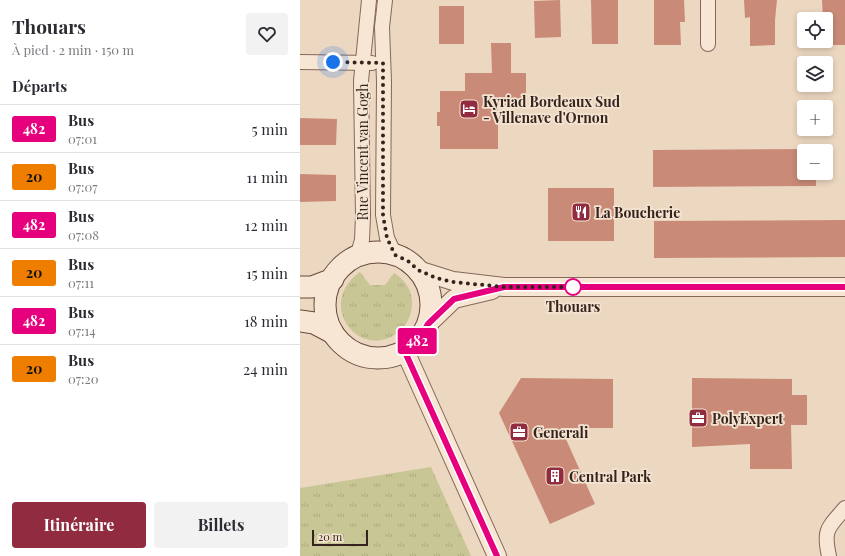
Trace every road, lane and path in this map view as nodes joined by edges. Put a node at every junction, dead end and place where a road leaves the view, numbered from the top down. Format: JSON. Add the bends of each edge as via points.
{"nodes":[{"id":1,"x":369,"y":0,"type":"edge"},
{"id":2,"x":385,"y":0,"type":"edge"},
{"id":3,"x":708,"y":0,"type":"edge"},
{"id":4,"x":708,"y":44,"type":"dead end"},
{"id":5,"x":300,"y":62,"type":"edge"},
{"id":6,"x":363,"y":63,"type":"junction"},
{"id":7,"x":383,"y":63,"type":"junction"},
{"id":8,"x":395,"y":255,"type":"junction"},
{"id":9,"x":357,"y":257,"type":"junction"},
{"id":10,"x":418,"y":270,"type":"junction"},
{"id":11,"x":333,"y":279,"type":"junction"},
{"id":12,"x":300,"y":287,"type":"edge"},
{"id":13,"x":504,"y":287,"type":"junction"},
{"id":14,"x":845,"y":287,"type":"edge"},
{"id":15,"x":300,"y":321,"type":"edge"},
{"id":16,"x":428,"y":324,"type":"junction"},
{"id":17,"x":333,"y":333,"type":"junction"},
{"id":18,"x":405,"y":352,"type":"junction"},
{"id":19,"x":845,"y":508,"type":"edge"},
{"id":20,"x":497,"y":556,"type":"edge"},
{"id":21,"x":829,"y":556,"type":"edge"}],
"edges":[{"from":1,"to":6,"type":"street","name":"Rue Vincent van Gogh"},
{"from":2,"to":7,"type":"street","name":"Rue Vincent van Gogh","via":[[382,27]]},
{"from":3,"to":4,"type":"street"},
{"from":5,"to":6,"type":"street"},
{"from":6,"to":7,"type":"street"},
{"from":6,"to":9,"type":"street","name":"Rue Vincent van Gogh","via":[[363,216],[362,240]]},
{"from":7,"to":8,"type":"street","name":"Rue Vincent van Gogh","via":[[383,215],[387,238]]},
{"from":8,"to":9,"type":"main road","via":[[383,252]]},
{"from":8,"to":10,"type":"main road","via":[[408,261]]},
{"from":9,"to":11,"type":"main road","via":[[343,266]]},
{"from":10,"to":13,"type":"street","via":[[453,282]]},
{"from":10,"to":16,"type":"main road","via":[[426,282],[430,296]]},
{"from":11,"to":12,"type":"main road","via":[[312,287]]},
{"from":11,"to":17,"type":"main road","via":[[327,292],[325,306]]},
{"from":13,"to":14,"type":"street"},
{"from":13,"to":16,"type":"street","via":[[454,299]]},
{"from":15,"to":17,"type":"main road","via":[[314,323]]},
{"from":16,"to":18,"type":"main road","via":[[418,340]]},
{"from":17,"to":18,"type":"main road","via":[[357,354],[373,358]]},
{"from":18,"to":20,"type":"street"},
{"from":19,"to":21,"type":"street","via":[[826,532]]}]}
